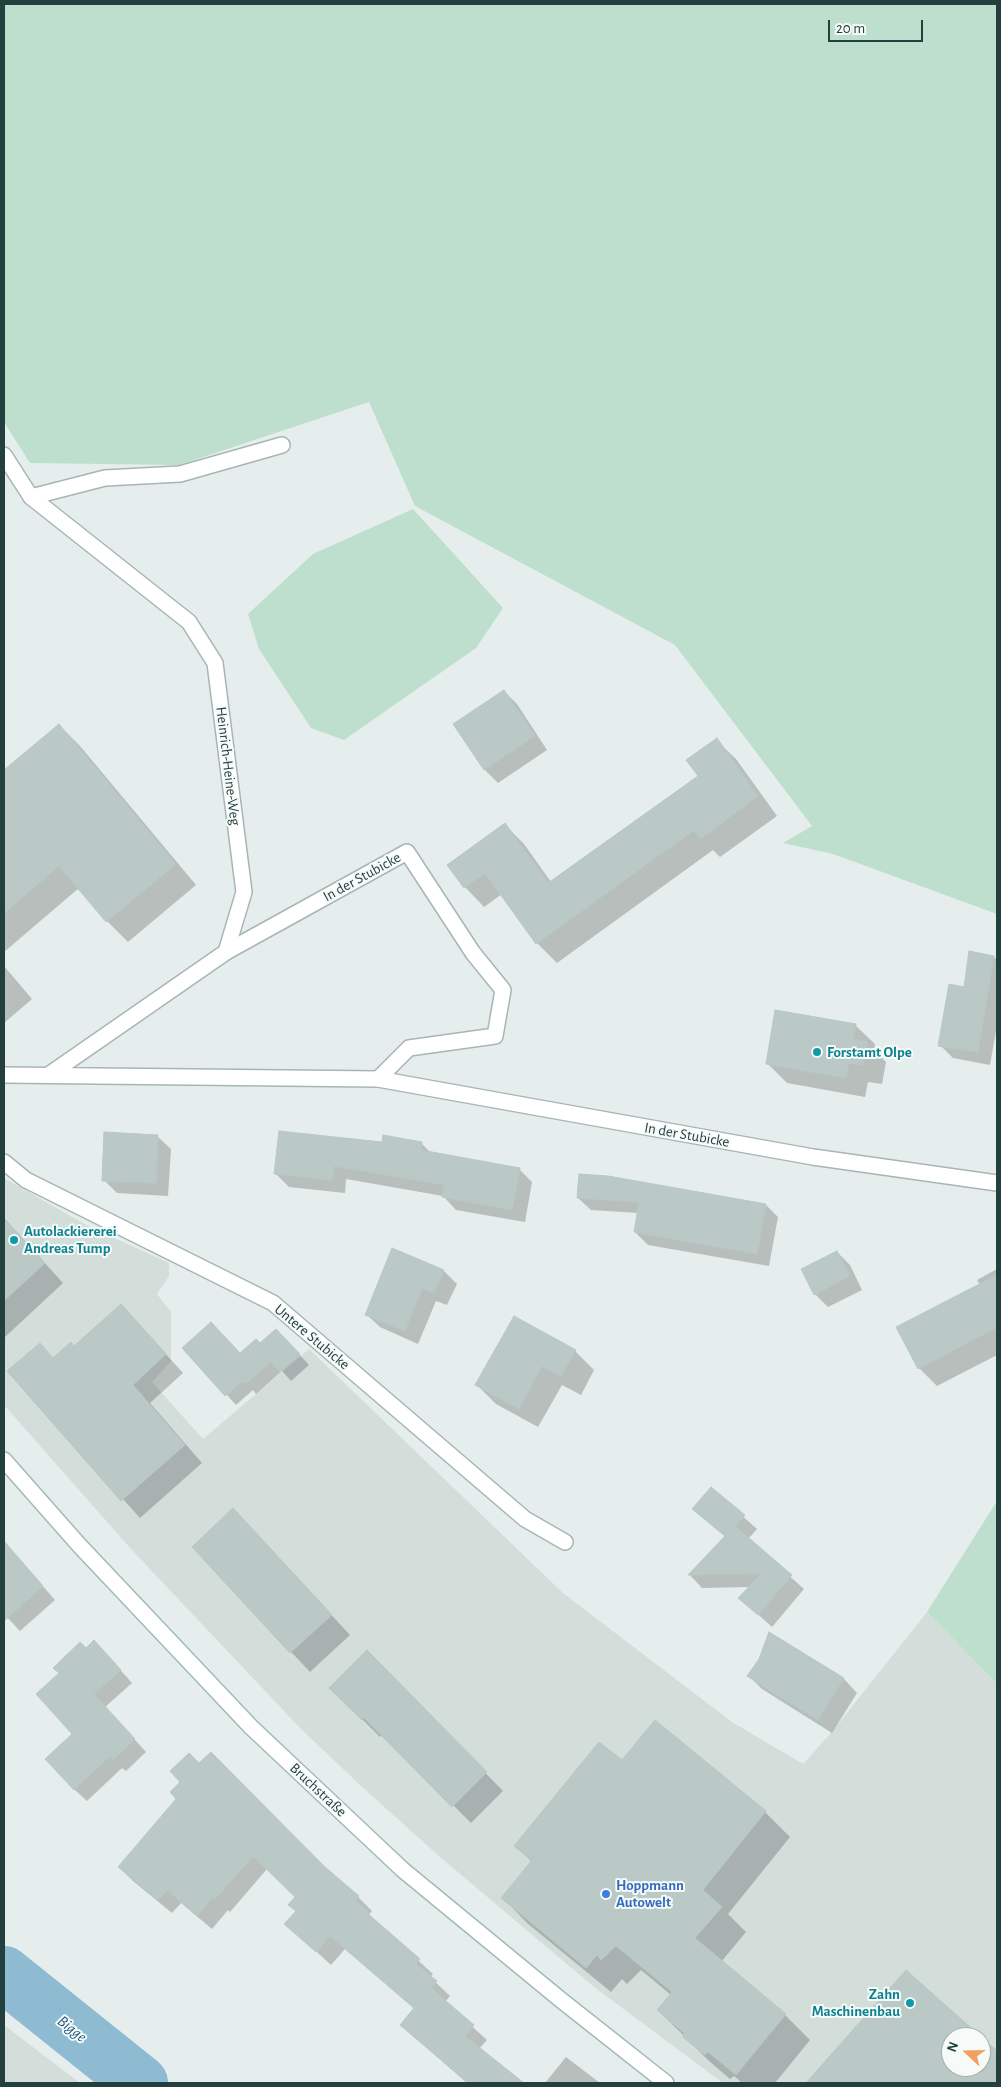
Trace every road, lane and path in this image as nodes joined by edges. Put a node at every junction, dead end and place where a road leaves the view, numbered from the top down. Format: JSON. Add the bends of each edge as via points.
{"nodes":[{"id":1,"x":282,"y":444,"type":"dead end"},
{"id":2,"x":4,"y":455,"type":"edge"},
{"id":3,"x":31,"y":497,"type":"junction"},
{"id":4,"x":226,"y":952,"type":"junction"},
{"id":5,"x":50,"y":1074,"type":"junction"},
{"id":6,"x":4,"y":1075,"type":"edge"},
{"id":7,"x":378,"y":1079,"type":"junction"},
{"id":8,"x":4,"y":1162,"type":"edge"},
{"id":9,"x":997,"y":1183,"type":"edge"},
{"id":10,"x":4,"y":1460,"type":"edge"},
{"id":11,"x":565,"y":1542,"type":"dead end"},
{"id":12,"x":666,"y":2083,"type":"edge"}],
"edges":[{"from":1,"to":3,"type":"street","via":[[180,474],[105,478]]},
{"from":2,"to":3,"type":"street","name":"Heinrich-Heine-Weg"},
{"from":3,"to":4,"type":"street","name":"Heinrich-Heine-Weg","via":[[189,622],[215,662],[244,892]]},
{"from":4,"to":5,"type":"street"},
{"from":4,"to":7,"type":"street","name":"In der Stubicke","via":[[407,852],[473,953],[502,990],[495,1036],[408,1048]]},
{"from":5,"to":6,"type":"street","name":"In der Stubicke"},
{"from":5,"to":7,"type":"street","name":"In der Stubicke"},
{"from":7,"to":9,"type":"street","name":"In der Stubicke","via":[[813,1157]]},
{"from":8,"to":11,"type":"street","name":"Untere Stubicke","via":[[26,1180],[273,1303],[525,1519]]},
{"from":10,"to":12,"type":"street","name":"Bruchstraße","via":[[79,1546],[258,1734],[403,1870]]}]}
